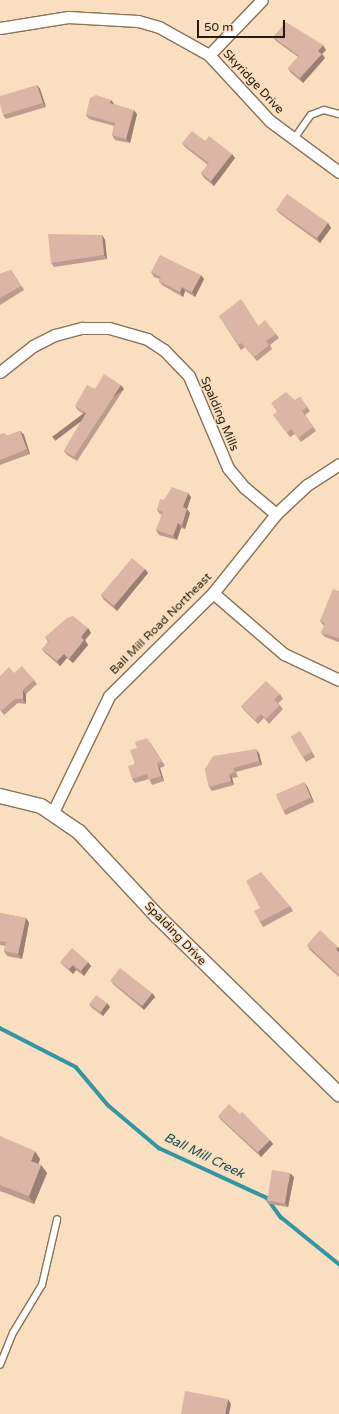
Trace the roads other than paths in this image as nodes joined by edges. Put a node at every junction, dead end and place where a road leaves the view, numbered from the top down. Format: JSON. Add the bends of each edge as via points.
{"nodes":[{"id":1,"x":262,"y":0,"type":"edge"},
{"id":2,"x":0,"y":28,"type":"edge"},
{"id":3,"x":209,"y":55,"type":"junction"},
{"id":4,"x":339,"y":114,"type":"edge"},
{"id":5,"x":294,"y":139,"type":"junction"},
{"id":6,"x":339,"y":172,"type":"edge"},
{"id":7,"x":0,"y":372,"type":"edge"},
{"id":8,"x":339,"y":464,"type":"edge"},
{"id":9,"x":276,"y":514,"type":"junction"},
{"id":10,"x":213,"y":593,"type":"junction"},
{"id":11,"x":339,"y":680,"type":"edge"},
{"id":12,"x":0,"y":796,"type":"edge"},
{"id":13,"x":53,"y":812,"type":"junction"},
{"id":14,"x":339,"y":1094,"type":"edge"},
{"id":15,"x":57,"y":1220,"type":"dead end"},
{"id":16,"x":0,"y":1365,"type":"edge"}],
"edges":[{"from":1,"to":3,"type":"street"},
{"from":2,"to":3,"type":"street","name":"Skyridge Drive","via":[[68,17],[138,21],[184,39]]},
{"from":3,"to":5,"type":"street","name":"Skyridge Drive","via":[[270,121]]},
{"from":4,"to":5,"type":"lane","via":[[324,110],[311,115]]},
{"from":5,"to":6,"type":"street","name":"Skyridge Drive"},
{"from":7,"to":9,"type":"street","name":"Spalding Mills","via":[[33,346],[55,335],[82,328],[109,328],[147,339],[164,350],[189,376],[228,468],[245,488]]},
{"from":8,"to":9,"type":"street","name":"Ball Mill Road Northeast","via":[[307,485]]},
{"from":9,"to":10,"type":"street","name":"Ball Mill Road Northeast"},
{"from":10,"to":11,"type":"street","via":[[284,654]]},
{"from":10,"to":13,"type":"street","name":"Ball Mill Road Northeast","via":[[109,696]]},
{"from":12,"to":13,"type":"street","name":"Spalding Drive","via":[[25,800]]},
{"from":13,"to":14,"type":"street","name":"Spalding Drive","via":[[79,832],[156,916]]},
{"from":15,"to":16,"type":"lane","via":[[42,1285],[13,1333]]}]}
